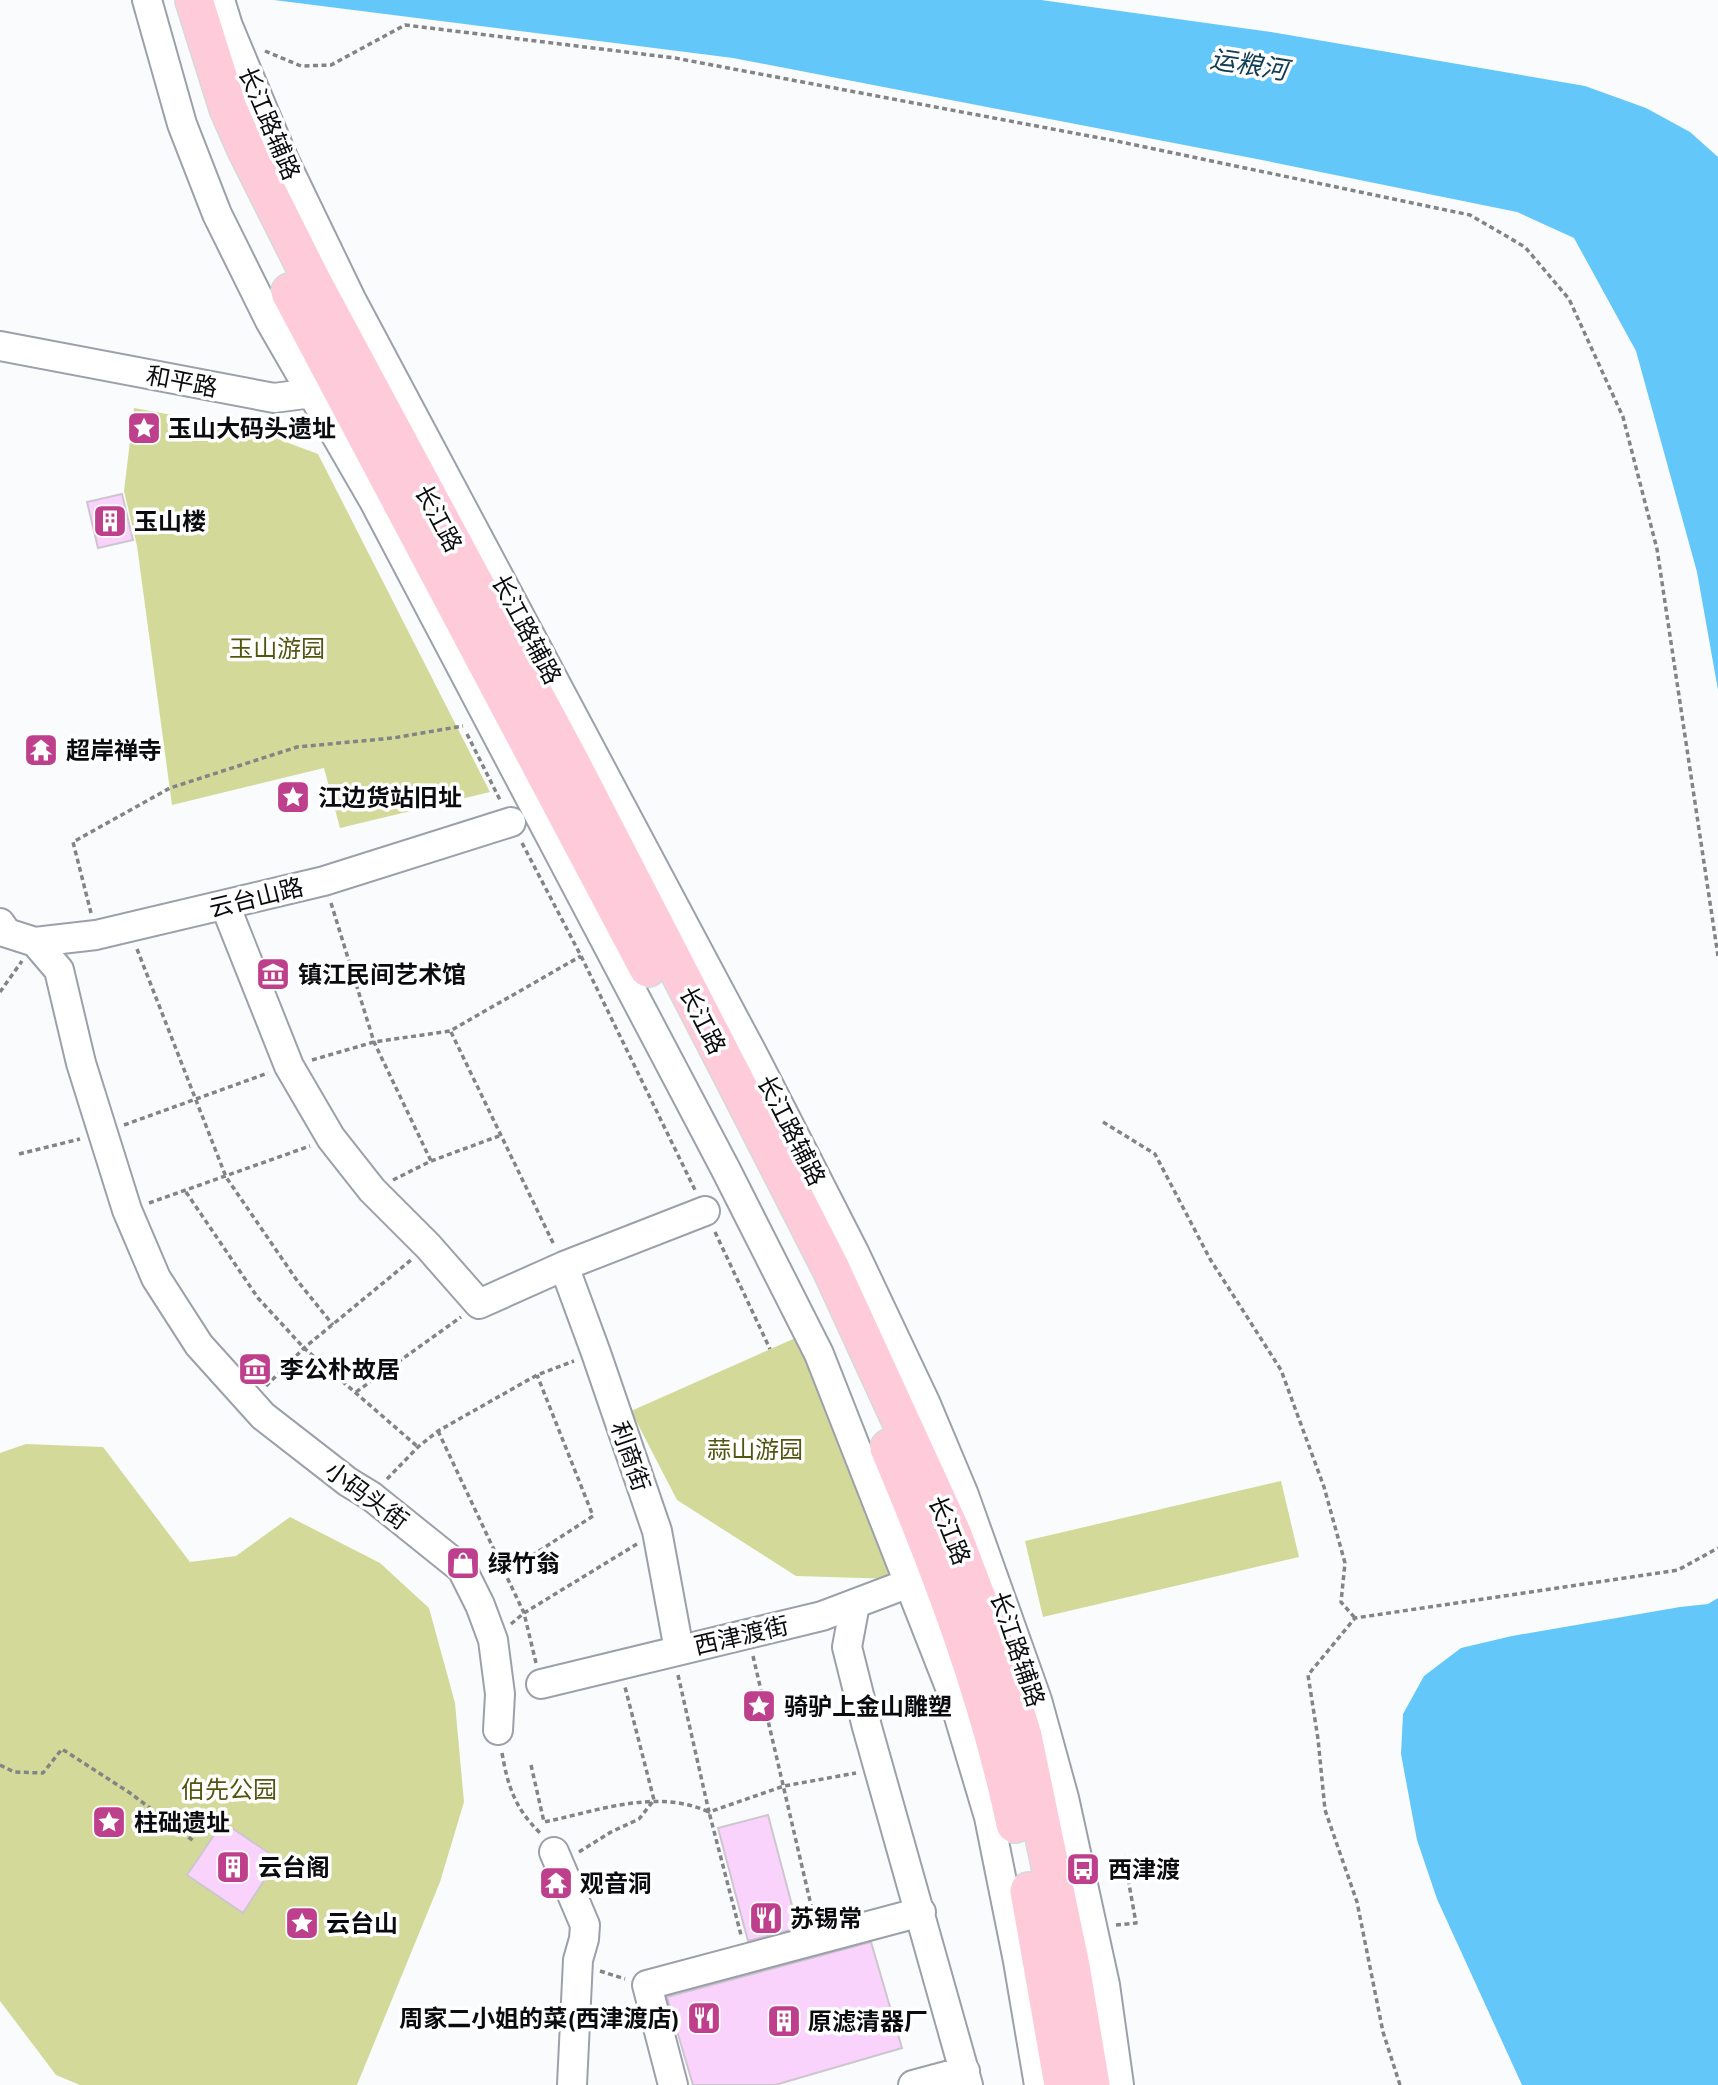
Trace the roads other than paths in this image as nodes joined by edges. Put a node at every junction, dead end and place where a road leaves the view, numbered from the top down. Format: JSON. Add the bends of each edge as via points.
{"nodes":[{"id":1,"x":147,"y":0,"type":"edge"},
{"id":2,"x":172,"y":0,"type":"edge"},
{"id":3,"x":194,"y":0,"type":"edge"},
{"id":4,"x":199,"y":28,"type":"edge"},
{"id":5,"x":0,"y":346,"type":"edge"},
{"id":6,"x":336,"y":382,"type":"junction"},
{"id":7,"x":511,"y":822,"type":"road end"},
{"id":8,"x":225,"y":905,"type":"junction"},
{"id":9,"x":0,"y":923,"type":"edge"},
{"id":10,"x":35,"y":942,"type":"junction"},
{"id":11,"x":705,"y":1211,"type":"road end"},
{"id":12,"x":564,"y":1266,"type":"junction"},
{"id":13,"x":924,"y":1578,"type":"junction"},
{"id":14,"x":855,"y":1604,"type":"junction"},
{"id":15,"x":679,"y":1650,"type":"junction"},
{"id":16,"x":541,"y":1684,"type":"road end"},
{"id":17,"x":498,"y":1730,"type":"road end"},
{"id":18,"x":557,"y":1860,"type":"road end"},
{"id":19,"x":921,"y":1912,"type":"junction"},
{"id":20,"x":967,"y":2078,"type":"edge"},
{"id":21,"x":572,"y":2085,"type":"edge"},
{"id":22,"x":673,"y":2085,"type":"edge"},
{"id":23,"x":913,"y":2085,"type":"edge"},
{"id":24,"x":1039,"y":2085,"type":"edge"},
{"id":25,"x":1063,"y":2085,"type":"edge"},
{"id":26,"x":1091,"y":2085,"type":"edge"},
{"id":27,"x":1119,"y":2085,"type":"edge"}],
"edges":[{"from":1,"to":4,"type":"street","name":"长江路辅路"},
{"from":2,"to":4,"type":"main road","name":"长江路"},
{"from":3,"to":4,"type":"main road","name":"长江路"},
{"from":4,"to":6,"type":"main road","name":"长江路","via":[[245,147],[312,282]]},
{"from":4,"to":6,"type":"street","name":"长江路辅路","via":[[182,124],[217,214],[270,321]]},
{"from":4,"to":27,"type":"street","name":"长江路辅路","via":[[247,68],[284,160],[351,299],[757,1062],[925,1402],[964,1495],[1037,1700],[1102,1972]]},
{"from":5,"to":6,"type":"street","name":"和平路","via":[[274,398]]},
{"from":6,"to":13,"type":"main road","name":"长江路","via":[[846,1349],[894,1461]]},
{"from":6,"to":26,"type":"main road","name":"长江路","via":[[571,763],[836,1281],[953,1535],[1023,1736]]},
{"from":7,"to":8,"type":"street","name":"云台山路","via":[[324,881]]},
{"from":8,"to":10,"type":"street","name":"云台山路","via":[[96,935]]},
{"from":8,"to":12,"type":"street","via":[[289,1066],[331,1138],[372,1191],[480,1304]]},
{"from":9,"to":10,"type":"street","via":[[7,933]]},
{"from":10,"to":17,"type":"street","name":"小码头街","via":[[59,970],[81,1063],[127,1210],[156,1278],[199,1345],[263,1416],[462,1569],[493,1640],[500,1693]]},
{"from":11,"to":12,"type":"street"},
{"from":12,"to":15,"type":"street","name":"利商街","via":[[657,1531]]},
{"from":13,"to":14,"type":"street","name":"西津渡街"},
{"from":13,"to":24,"type":"street","via":[[989,1816]]},
{"from":13,"to":25,"type":"main road","name":"长江路","via":[[975,1673],[1005,1777]]},
{"from":14,"to":15,"type":"street","name":"西津渡街"},
{"from":14,"to":19,"type":"street","via":[[847,1647]]},
{"from":15,"to":16,"type":"street","name":"西津渡街"},
{"from":18,"to":21,"type":"street","via":[[584,1925]]},
{"from":19,"to":20,"type":"street"},
{"from":19,"to":22,"type":"street","via":[[648,1985]]},
{"from":20,"to":23,"type":"street"}]}
